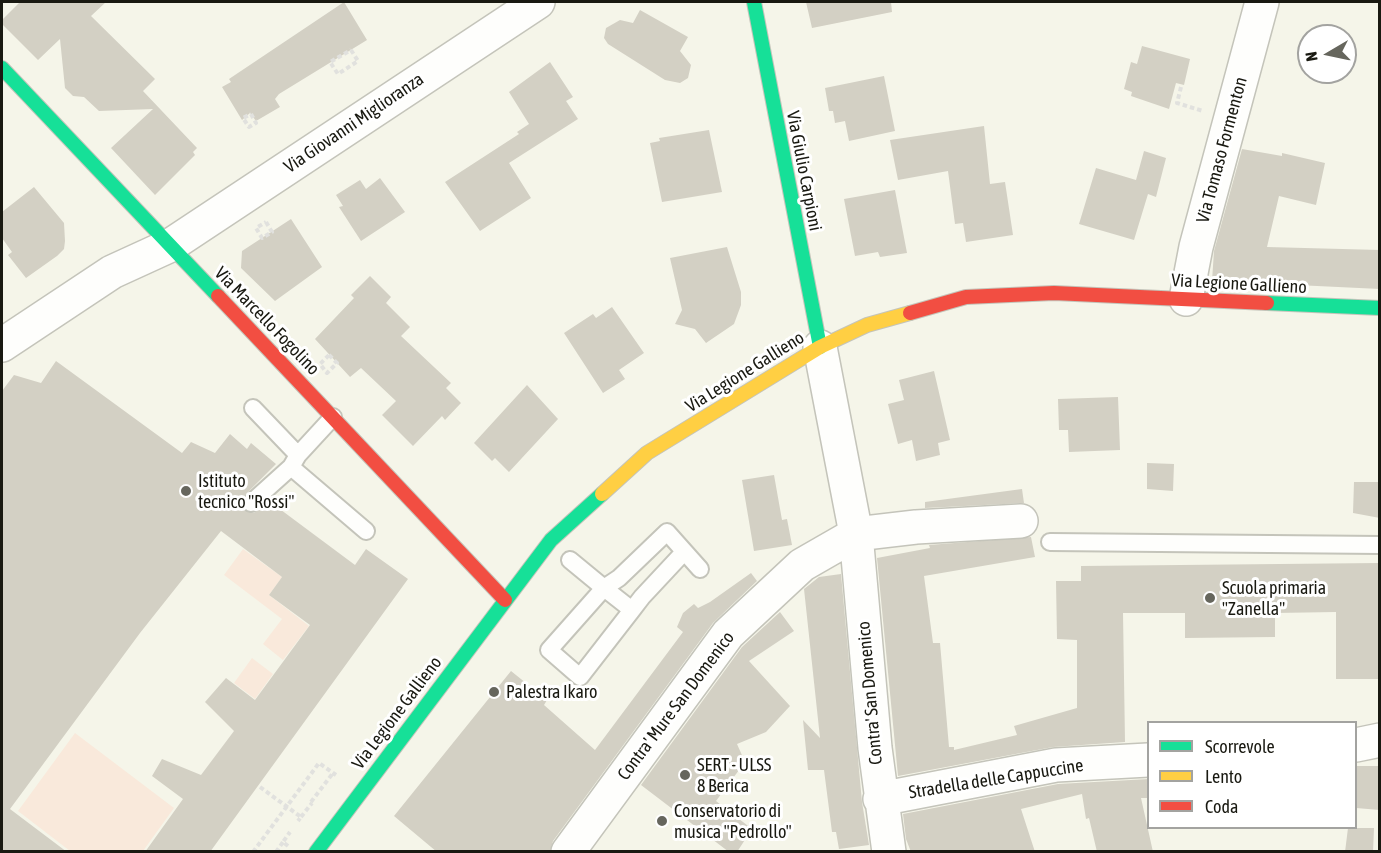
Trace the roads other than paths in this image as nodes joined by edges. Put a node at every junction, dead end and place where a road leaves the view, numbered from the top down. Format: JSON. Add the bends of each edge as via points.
{"nodes":[{"id":1,"x":538,"y":2,"type":"edge"},
{"id":2,"x":754,"y":2,"type":"edge"},
{"id":3,"x":1262,"y":2,"type":"edge"},
{"id":4,"x":2,"y":68,"type":"edge"},
{"id":5,"x":171,"y":245,"type":"junction"},
{"id":6,"x":1186,"y":299,"type":"junction"},
{"id":7,"x":1380,"y":309,"type":"edge"},
{"id":8,"x":2,"y":345,"type":"edge"},
{"id":9,"x":820,"y":347,"type":"junction"},
{"id":10,"x":253,"y":408,"type":"dead end"},
{"id":11,"x":333,"y":417,"type":"junction"},
{"id":12,"x":294,"y":460,"type":"junction"},
{"id":13,"x":251,"y":503,"type":"dead end"},
{"id":14,"x":1022,"y":522,"type":"dead end"},
{"id":15,"x":366,"y":531,"type":"dead end"},
{"id":16,"x":856,"y":534,"type":"junction"},
{"id":17,"x":1050,"y":542,"type":"dead end"},
{"id":18,"x":1380,"y":545,"type":"edge"},
{"id":19,"x":684,"y":552,"type":"junction"},
{"id":20,"x":570,"y":560,"type":"dead end"},
{"id":21,"x":700,"y":569,"type":"dead end"},
{"id":22,"x":604,"y":588,"type":"junction"},
{"id":23,"x":505,"y":600,"type":"junction"},
{"id":24,"x":632,"y":610,"type":"junction"},
{"id":25,"x":1380,"y":740,"type":"edge"},
{"id":26,"x":1357,"y":745,"type":"edge"},
{"id":27,"x":1147,"y":760,"type":"edge"},
{"id":28,"x":880,"y":799,"type":"junction"},
{"id":29,"x":316,"y":852,"type":"edge"},
{"id":30,"x":568,"y":852,"type":"edge"},
{"id":31,"x":889,"y":852,"type":"edge"}],
"edges":[{"from":1,"to":5,"type":"street","name":"Via Giovanni Miglioranza"},
{"from":2,"to":9,"type":"main road","name":"Via Giulio Carpioni"},
{"from":3,"to":6,"type":"street","name":"Via Tomaso Formenton"},
{"from":4,"to":5,"type":"main road","name":"Via Marcello Fogolino"},
{"from":5,"to":8,"type":"street","name":"Via Giovanni Miglioranza","via":[[112,272]]},
{"from":5,"to":11,"type":"main road","name":"Via Marcello Fogolino"},
{"from":6,"to":7,"type":"main road","name":"Via Legione Gallieno"},
{"from":6,"to":9,"type":"main road","name":"Via Legione Gallieno","via":[[1054,293],[966,297],[867,325]]},
{"from":9,"to":16,"type":"street","name":"Contra' San Domenico"},
{"from":9,"to":23,"type":"main road","name":"Via Legione Gallieno","via":[[647,453],[551,540]]},
{"from":10,"to":12,"type":"lane"},
{"from":11,"to":12,"type":"lane"},
{"from":11,"to":23,"type":"main road","name":"Via Marcello Fogolino"},
{"from":12,"to":13,"type":"lane"},
{"from":12,"to":15,"type":"lane"},
{"from":14,"to":16,"type":"street"},
{"from":16,"to":28,"type":"street","name":"Contra' San Domenico"},
{"from":16,"to":30,"type":"street","name":"Contra' Mure San Domenico","via":[[802,566],[728,634]]},
{"from":17,"to":18,"type":"lane"},
{"from":19,"to":21,"type":"lane"},
{"from":19,"to":22,"type":"lane","via":[[667,532],[620,578]]},
{"from":19,"to":24,"type":"lane"},
{"from":20,"to":22,"type":"lane"},
{"from":22,"to":24,"type":"lane"},
{"from":22,"to":24,"type":"lane","via":[[549,650],[580,678]]},
{"from":23,"to":29,"type":"main road","name":"Via Legione Gallieno"},
{"from":25,"to":26,"type":"street"},
{"from":27,"to":28,"type":"street","name":"Stradella delle Cappuccine","via":[[1056,765]]},
{"from":28,"to":31,"type":"street","name":"Contra' San Domenico"}]}
